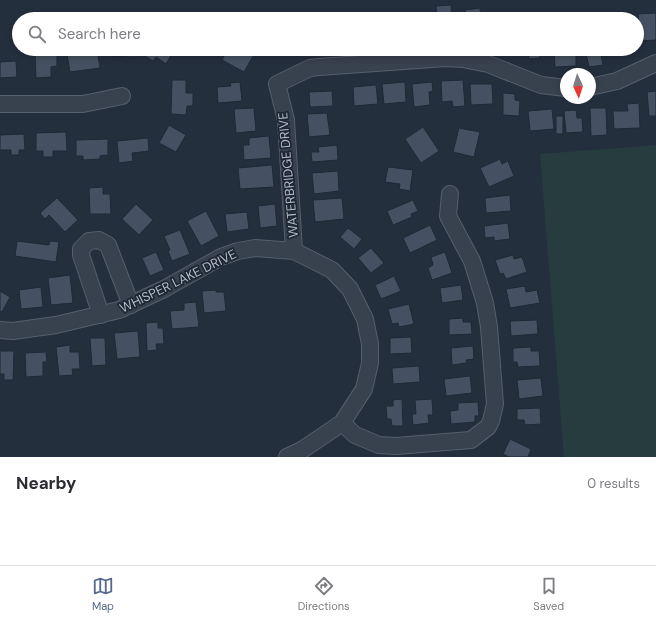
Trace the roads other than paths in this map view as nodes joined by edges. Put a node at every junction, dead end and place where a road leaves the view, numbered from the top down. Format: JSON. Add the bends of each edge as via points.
{"nodes":[{"id":1,"x":656,"y":63,"type":"edge"},
{"id":2,"x":596,"y":86,"type":"edge"},
{"id":3,"x":560,"y":87,"type":"edge"},
{"id":4,"x":122,"y":96,"type":"dead end"},
{"id":5,"x":0,"y":104,"type":"edge"},
{"id":6,"x":450,"y":194,"type":"dead end"},
{"id":7,"x":294,"y":251,"type":"junction"},
{"id":8,"x":131,"y":305,"type":"junction"},
{"id":9,"x":101,"y":314,"type":"junction"},
{"id":10,"x":0,"y":330,"type":"edge"},
{"id":11,"x":342,"y":423,"type":"junction"},
{"id":12,"x":287,"y":457,"type":"edge"}],
"edges":[{"from":1,"to":2,"type":"street","via":[[617,81]]},
{"from":3,"to":7,"type":"street","name":"WATERBRIDGE DRIVE","via":[[541,85],[480,62],[446,58],[310,68],[277,84],[286,120]]},
{"from":4,"to":5,"type":"street","via":[[83,104]]},
{"from":6,"to":11,"type":"street","via":[[448,216],[472,261],[485,303],[495,404],[491,421],[488,427],[472,440],[396,446],[379,445],[355,435]]},
{"from":7,"to":8,"type":"street","name":"WHISPER LAKE DRIVE","via":[[255,248],[238,251]]},
{"from":7,"to":11,"type":"street","name":"WHISPER LAKE DRIVE","via":[[332,270],[350,289],[366,319],[370,344],[368,379]]},
{"from":8,"to":9,"type":"street","name":"WHISPER LAKE DRIVE"},
{"from":8,"to":9,"type":"street","via":[[108,245],[99,240],[89,241],[81,249],[81,255]]},
{"from":9,"to":10,"type":"street","name":"WHISPER LAKE DRIVE","via":[[39,328]]},
{"from":11,"to":12,"type":"street","name":"WHISPER LAKE DRIVE"}]}
